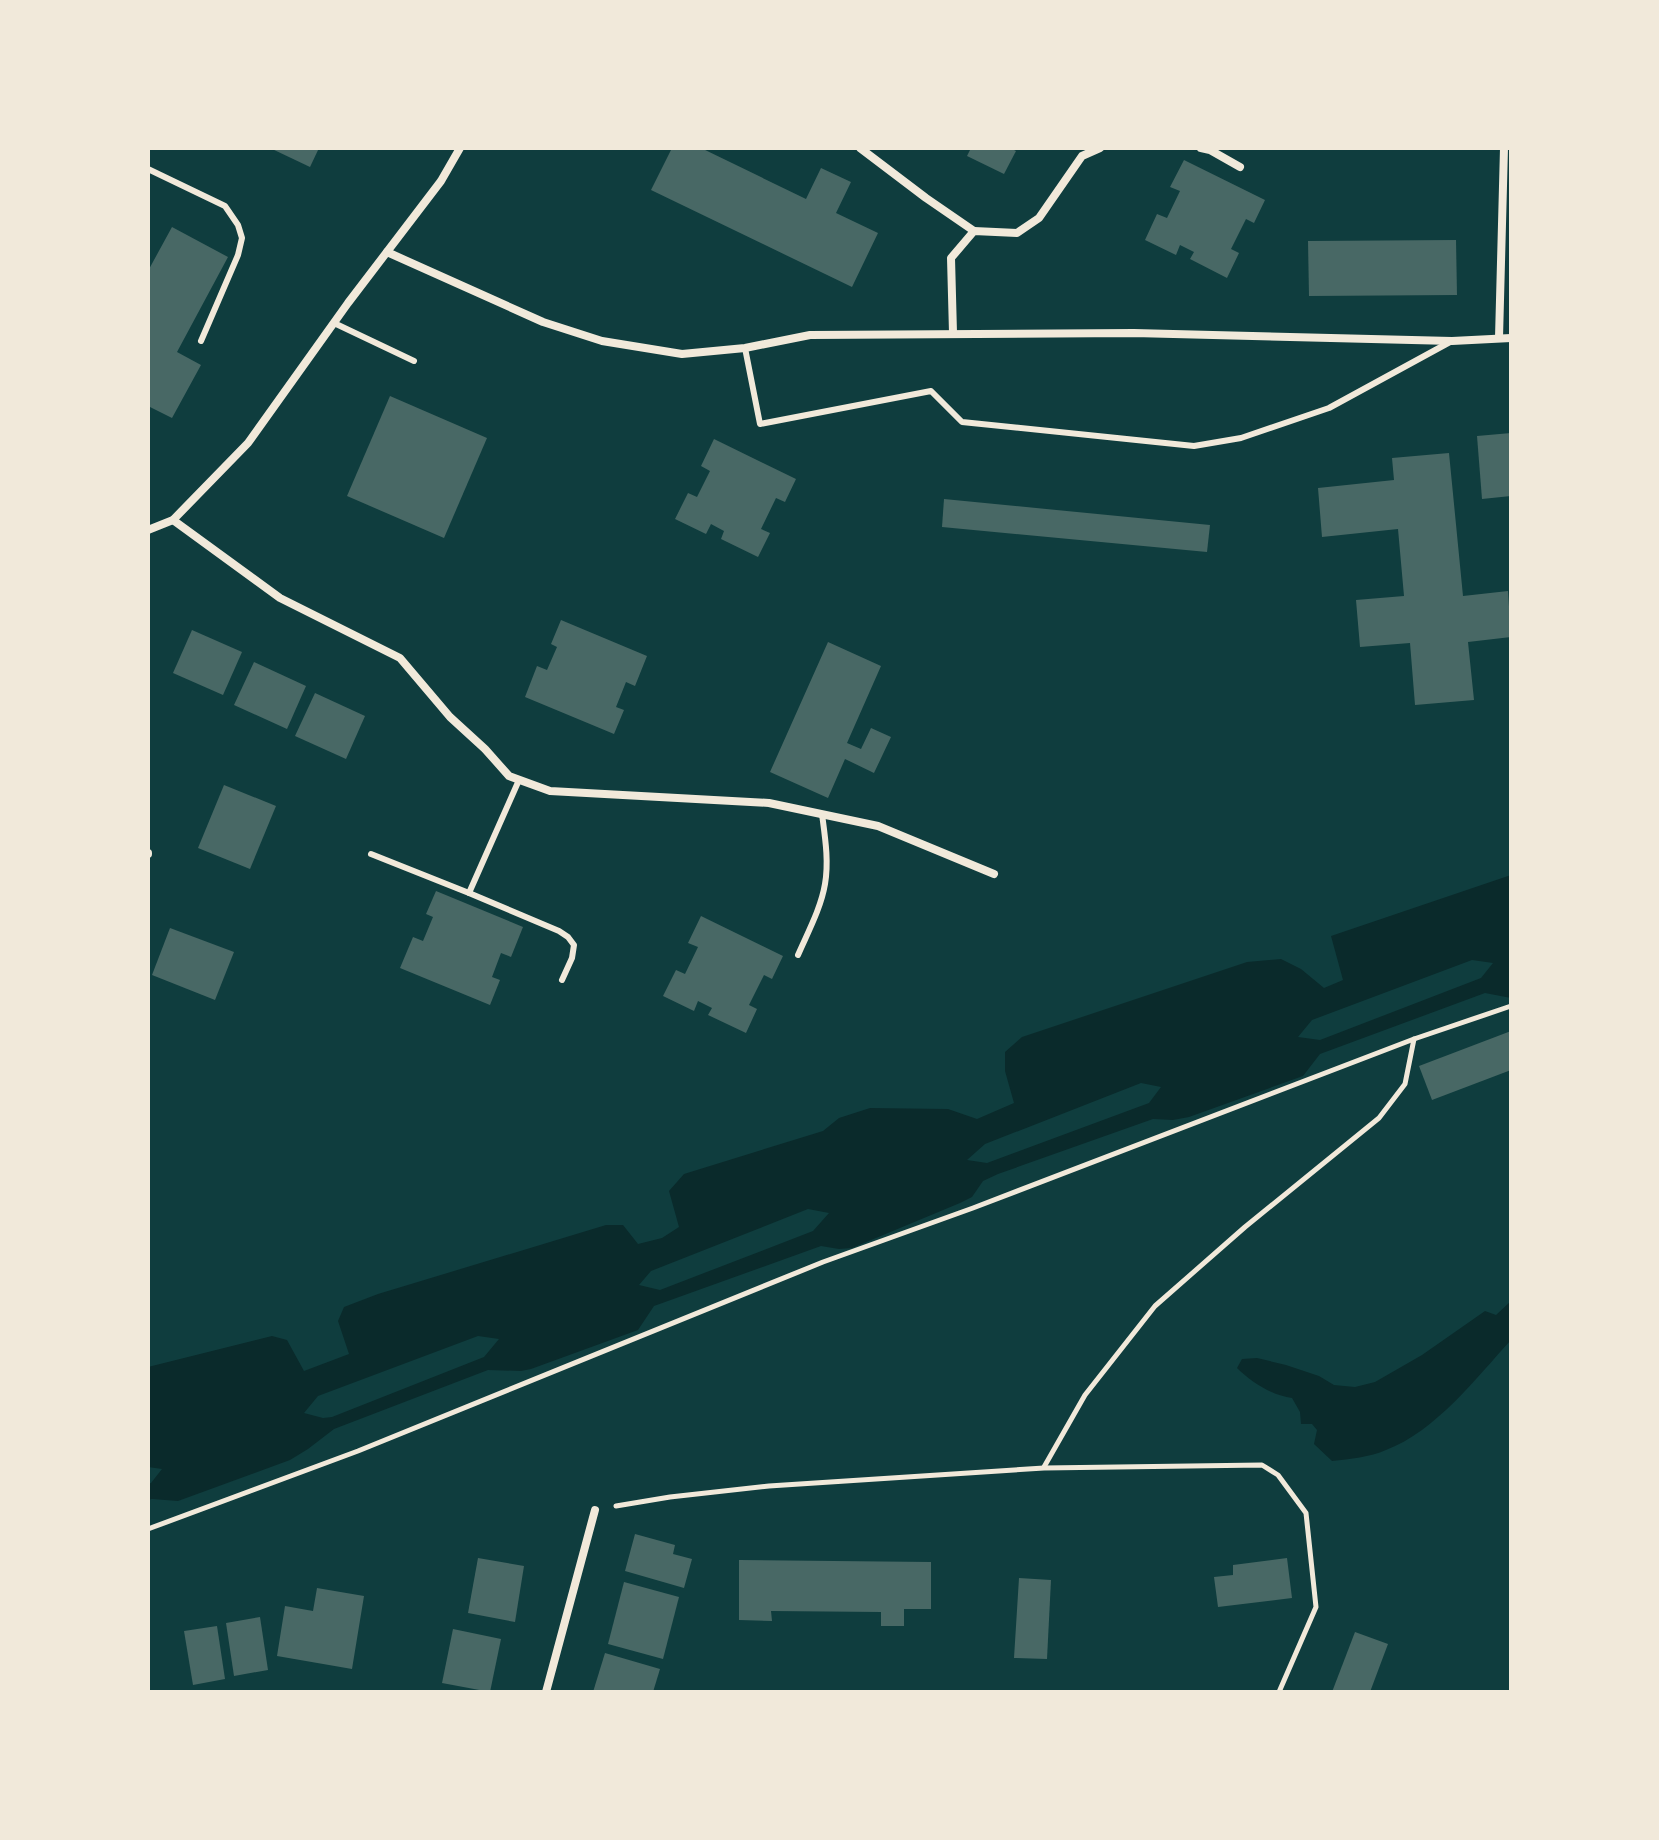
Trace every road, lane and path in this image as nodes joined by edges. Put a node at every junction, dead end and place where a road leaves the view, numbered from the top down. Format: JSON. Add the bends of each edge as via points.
{"nodes":[{"id":1,"x":460,"y":148,"type":"edge"},
{"id":2,"x":860,"y":148,"type":"edge"},
{"id":3,"x":1100,"y":148,"type":"edge"},
{"id":4,"x":1201,"y":148,"type":"edge"},
{"id":5,"x":1504,"y":148,"type":"edge"},
{"id":6,"x":1240,"y":167,"type":"dead end"},
{"id":7,"x":148,"y":169,"type":"edge"},
{"id":8,"x":974,"y":231,"type":"junction"},
{"id":9,"x":387,"y":252,"type":"junction"},
{"id":10,"x":334,"y":323,"type":"junction"},
{"id":11,"x":953,"y":333,"type":"junction"},
{"id":12,"x":1499,"y":338,"type":"junction"},
{"id":13,"x":1511,"y":338,"type":"edge"},
{"id":14,"x":201,"y":341,"type":"dead end"},
{"id":15,"x":1452,"y":341,"type":"junction"},
{"id":16,"x":745,"y":348,"type":"junction"},
{"id":17,"x":414,"y":361,"type":"dead end"},
{"id":18,"x":173,"y":520,"type":"junction"},
{"id":19,"x":148,"y":530,"type":"edge"},
{"id":20,"x":519,"y":780,"type":"junction"},
{"id":21,"x":822,"y":814,"type":"junction"},
{"id":22,"x":371,"y":854,"type":"dead end"},
{"id":23,"x":994,"y":874,"type":"dead end"},
{"id":24,"x":469,"y":893,"type":"junction"},
{"id":25,"x":798,"y":955,"type":"dead end"},
{"id":26,"x":562,"y":980,"type":"dead end"},
{"id":27,"x":1511,"y":1006,"type":"edge"},
{"id":28,"x":1414,"y":1039,"type":"junction"},
{"id":29,"x":1044,"y":1468,"type":"junction"},
{"id":30,"x":595,"y":1510,"type":"joint"},
{"id":31,"x":148,"y":1529,"type":"edge"},
{"id":32,"x":546,"y":1692,"type":"edge"},
{"id":33,"x":1279,"y":1692,"type":"edge"}],
"edges":[{"from":1,"to":9,"type":"street"},
{"from":2,"to":8,"type":"street"},
{"from":3,"to":8,"type":"street","via":[[1082,156],[1039,218],[1017,233]]},
{"from":4,"to":6,"type":"street"},
{"from":5,"to":12,"type":"street"},
{"from":7,"to":14,"type":"lane","via":[[225,206],[238,225],[238,255]]},
{"from":8,"to":11,"type":"street","via":[[951,258]]},
{"from":9,"to":10,"type":"street"},
{"from":9,"to":16,"type":"street","via":[[543,322],[602,341],[682,354]]},
{"from":10,"to":17,"type":"lane"},
{"from":10,"to":18,"type":"street","via":[[248,443]]},
{"from":11,"to":15,"type":"street"},
{"from":11,"to":16,"type":"street","via":[[810,335]]},
{"from":12,"to":13,"type":"street"},
{"from":12,"to":15,"type":"street"},
{"from":15,"to":16,"type":"lane","via":[[1329,408],[1241,438],[1194,446],[962,422],[931,391],[760,424]]},
{"from":18,"to":19,"type":"street"},
{"from":18,"to":20,"type":"street","via":[[280,598],[400,658],[450,717]]},
{"from":20,"to":21,"type":"street","via":[[550,791],[769,803]]},
{"from":20,"to":24,"type":"lane"},
{"from":21,"to":23,"type":"street","via":[[878,826]]},
{"from":21,"to":25,"type":"lane","via":[[825,886]]},
{"from":22,"to":24,"type":"lane"},
{"from":24,"to":26,"type":"lane","via":[[568,937],[574,945]]},
{"from":27,"to":28,"type":"path"},
{"from":28,"to":29,"type":"path","via":[[1405,1084],[1379,1118],[1155,1306],[1085,1395]]},
{"from":28,"to":31,"type":"path","via":[[823,1262],[358,1451]]},
{"from":29,"to":30,"type":"path","via":[[769,1486]]},
{"from":29,"to":33,"type":"path","via":[[1262,1465],[1278,1475],[1306,1513],[1316,1607]]},
{"from":30,"to":32,"type":"street"}]}
